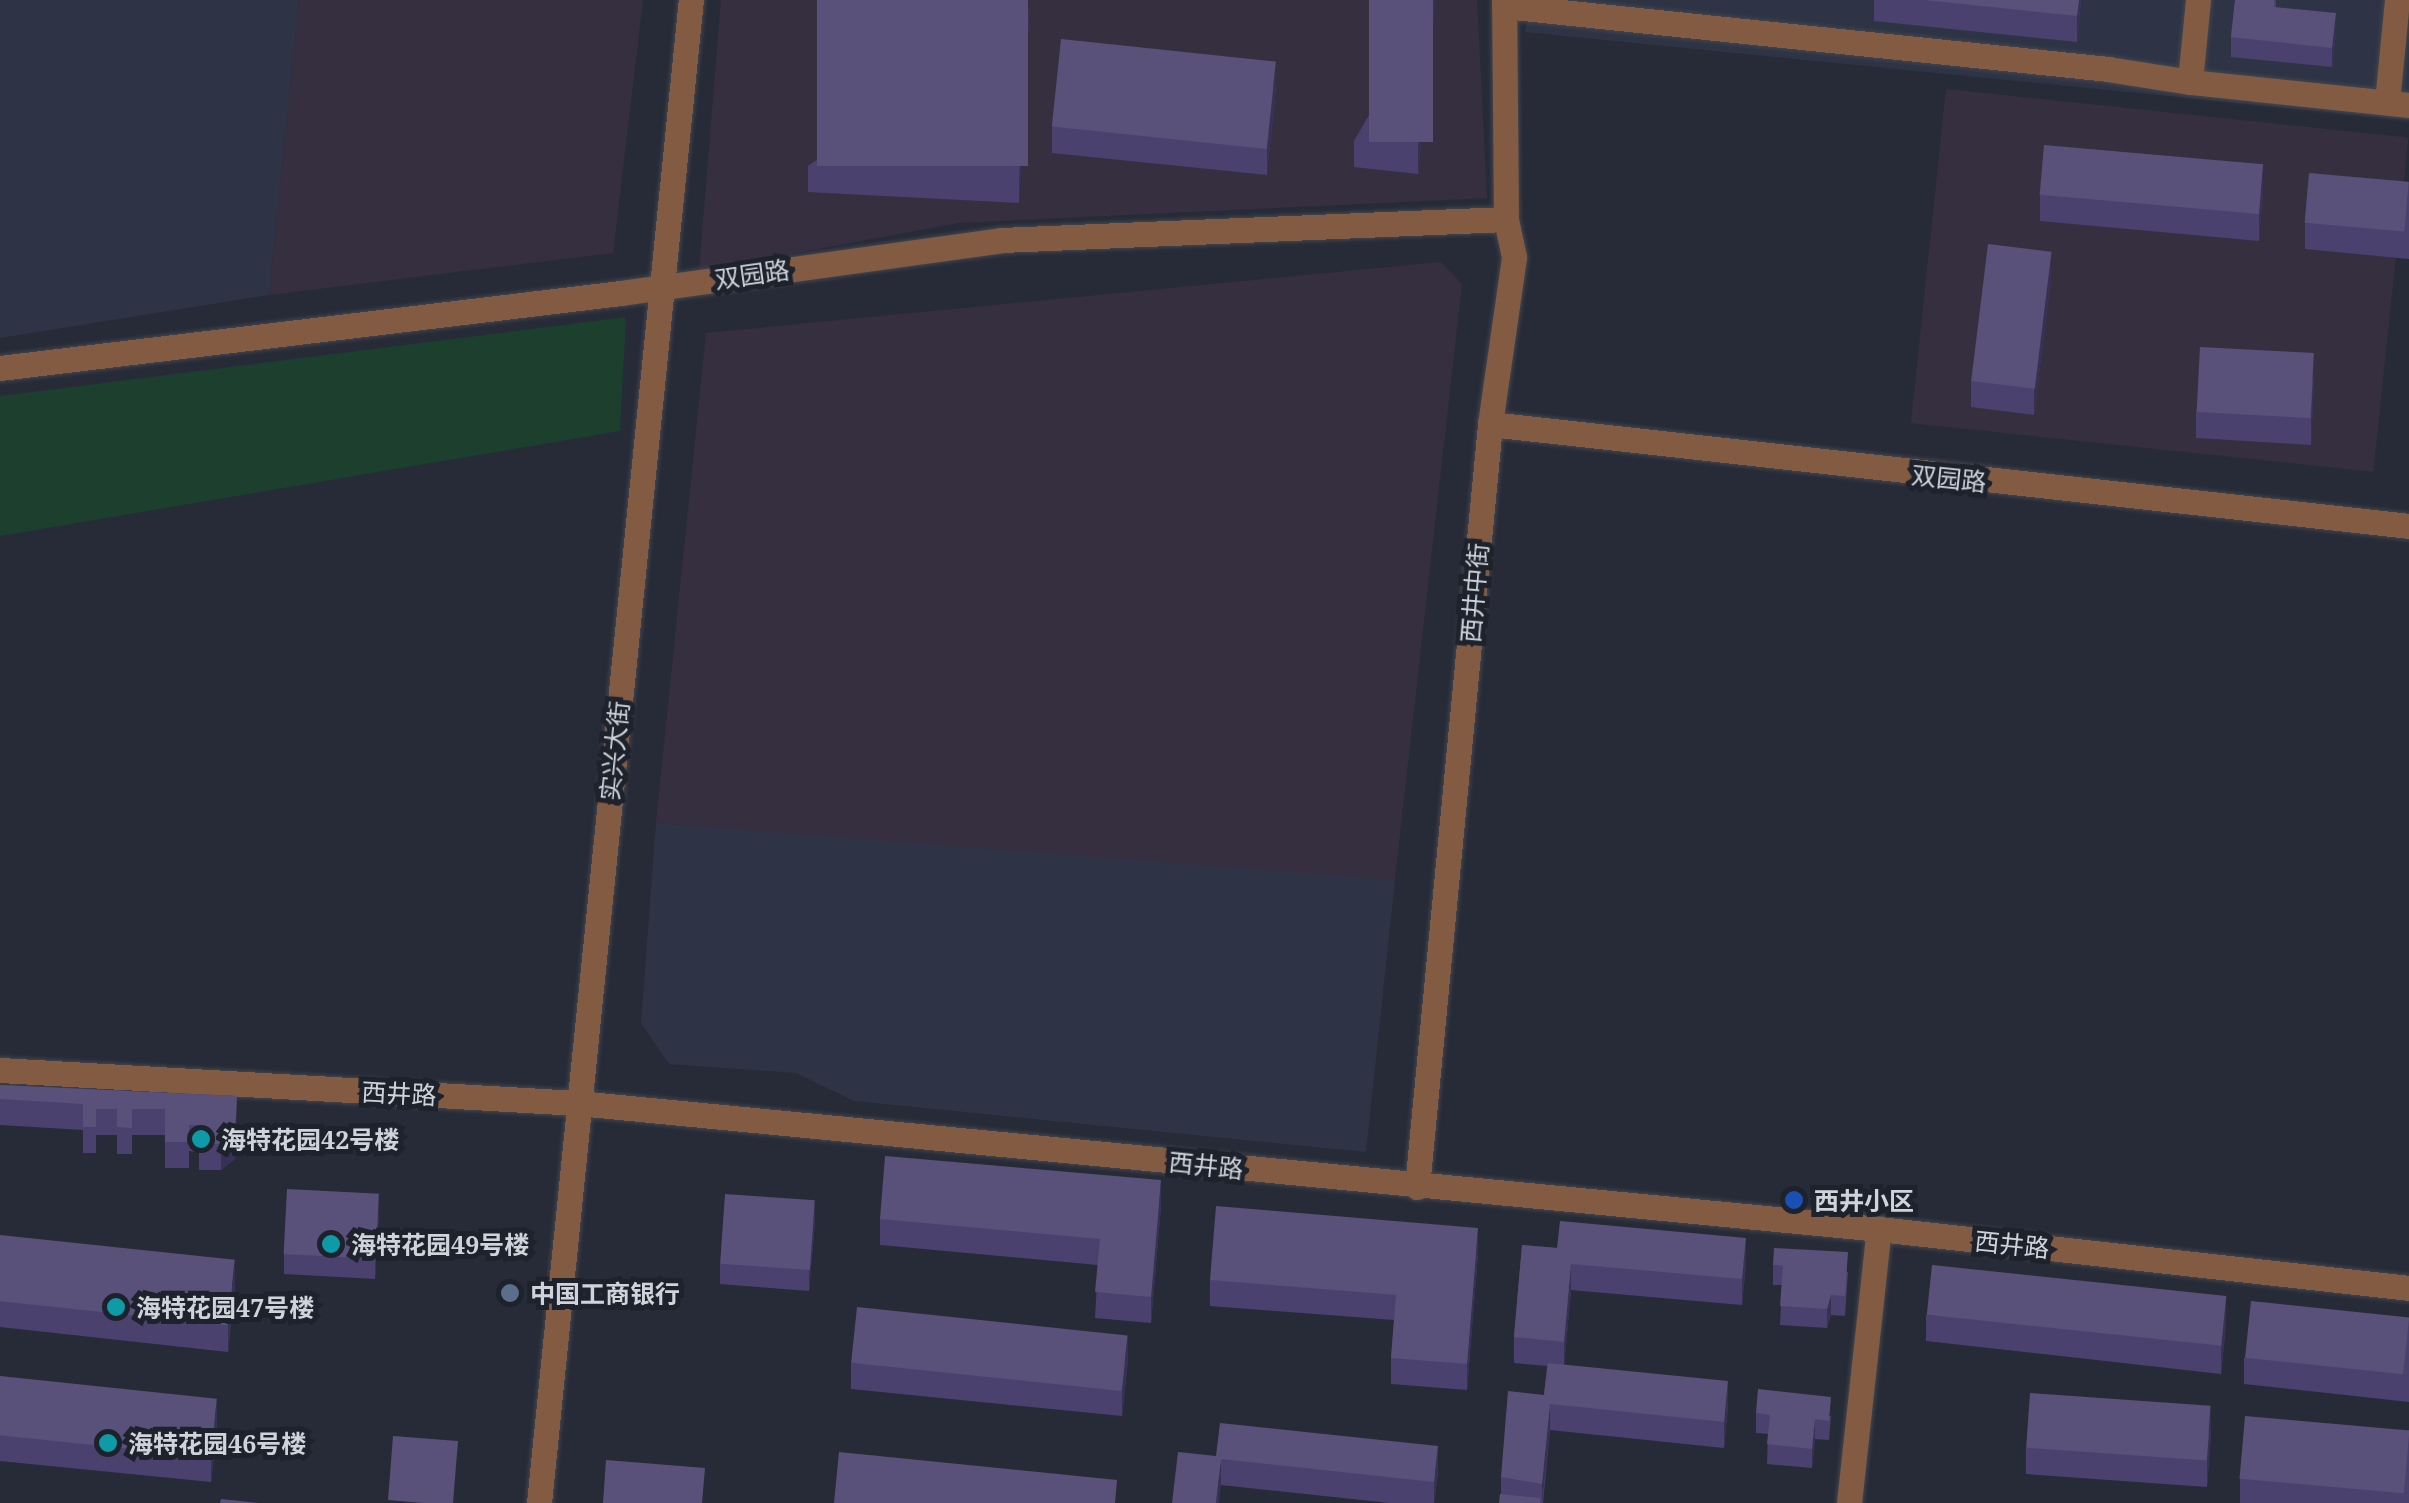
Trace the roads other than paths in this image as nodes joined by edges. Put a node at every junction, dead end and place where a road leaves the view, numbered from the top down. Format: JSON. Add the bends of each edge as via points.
{"nodes":[{"id":1,"x":691,"y":0,"type":"edge"},
{"id":2,"x":2198,"y":0,"type":"edge"},
{"id":3,"x":2397,"y":0,"type":"edge"},
{"id":4,"x":1504,"y":3,"type":"edge"},
{"id":5,"x":2190,"y":82,"type":"junction"},
{"id":6,"x":2398,"y":103,"type":"edge"},
{"id":7,"x":1506,"y":218,"type":"junction"},
{"id":8,"x":662,"y":287,"type":"junction"},
{"id":9,"x":0,"y":368,"type":"edge"},
{"id":10,"x":1490,"y":424,"type":"junction"},
{"id":11,"x":2409,"y":526,"type":"edge"},
{"id":12,"x":0,"y":1070,"type":"edge"},
{"id":13,"x":578,"y":1103,"type":"junction"},
{"id":14,"x":1418,"y":1186,"type":"junction"},
{"id":15,"x":1879,"y":1228,"type":"junction"},
{"id":16,"x":2409,"y":1288,"type":"edge"},
{"id":17,"x":539,"y":1503,"type":"edge"},
{"id":18,"x":1849,"y":1503,"type":"edge"}],
"edges":[{"from":1,"to":8,"type":"street","name":"实兴大街"},
{"from":2,"to":5,"type":"street"},
{"from":3,"to":6,"type":"street"},
{"from":4,"to":5,"type":"street"},
{"from":4,"to":7,"type":"street","name":"西井中街"},
{"from":5,"to":6,"type":"street"},
{"from":7,"to":8,"type":"street","name":"双园路","via":[[1001,240]]},
{"from":7,"to":10,"type":"street","name":"西井中街","via":[[1514,256]]},
{"from":8,"to":9,"type":"street","name":"双园路"},
{"from":8,"to":13,"type":"street","name":"实兴大街"},
{"from":10,"to":11,"type":"street","name":"双园路"},
{"from":10,"to":14,"type":"street","name":"西井中街"},
{"from":12,"to":13,"type":"street","name":"西井路"},
{"from":13,"to":14,"type":"street","name":"西井路"},
{"from":13,"to":17,"type":"street","name":"实兴大街"},
{"from":14,"to":15,"type":"street","name":"西井路"},
{"from":15,"to":16,"type":"street","name":"西井路"},
{"from":15,"to":18,"type":"street"}]}
